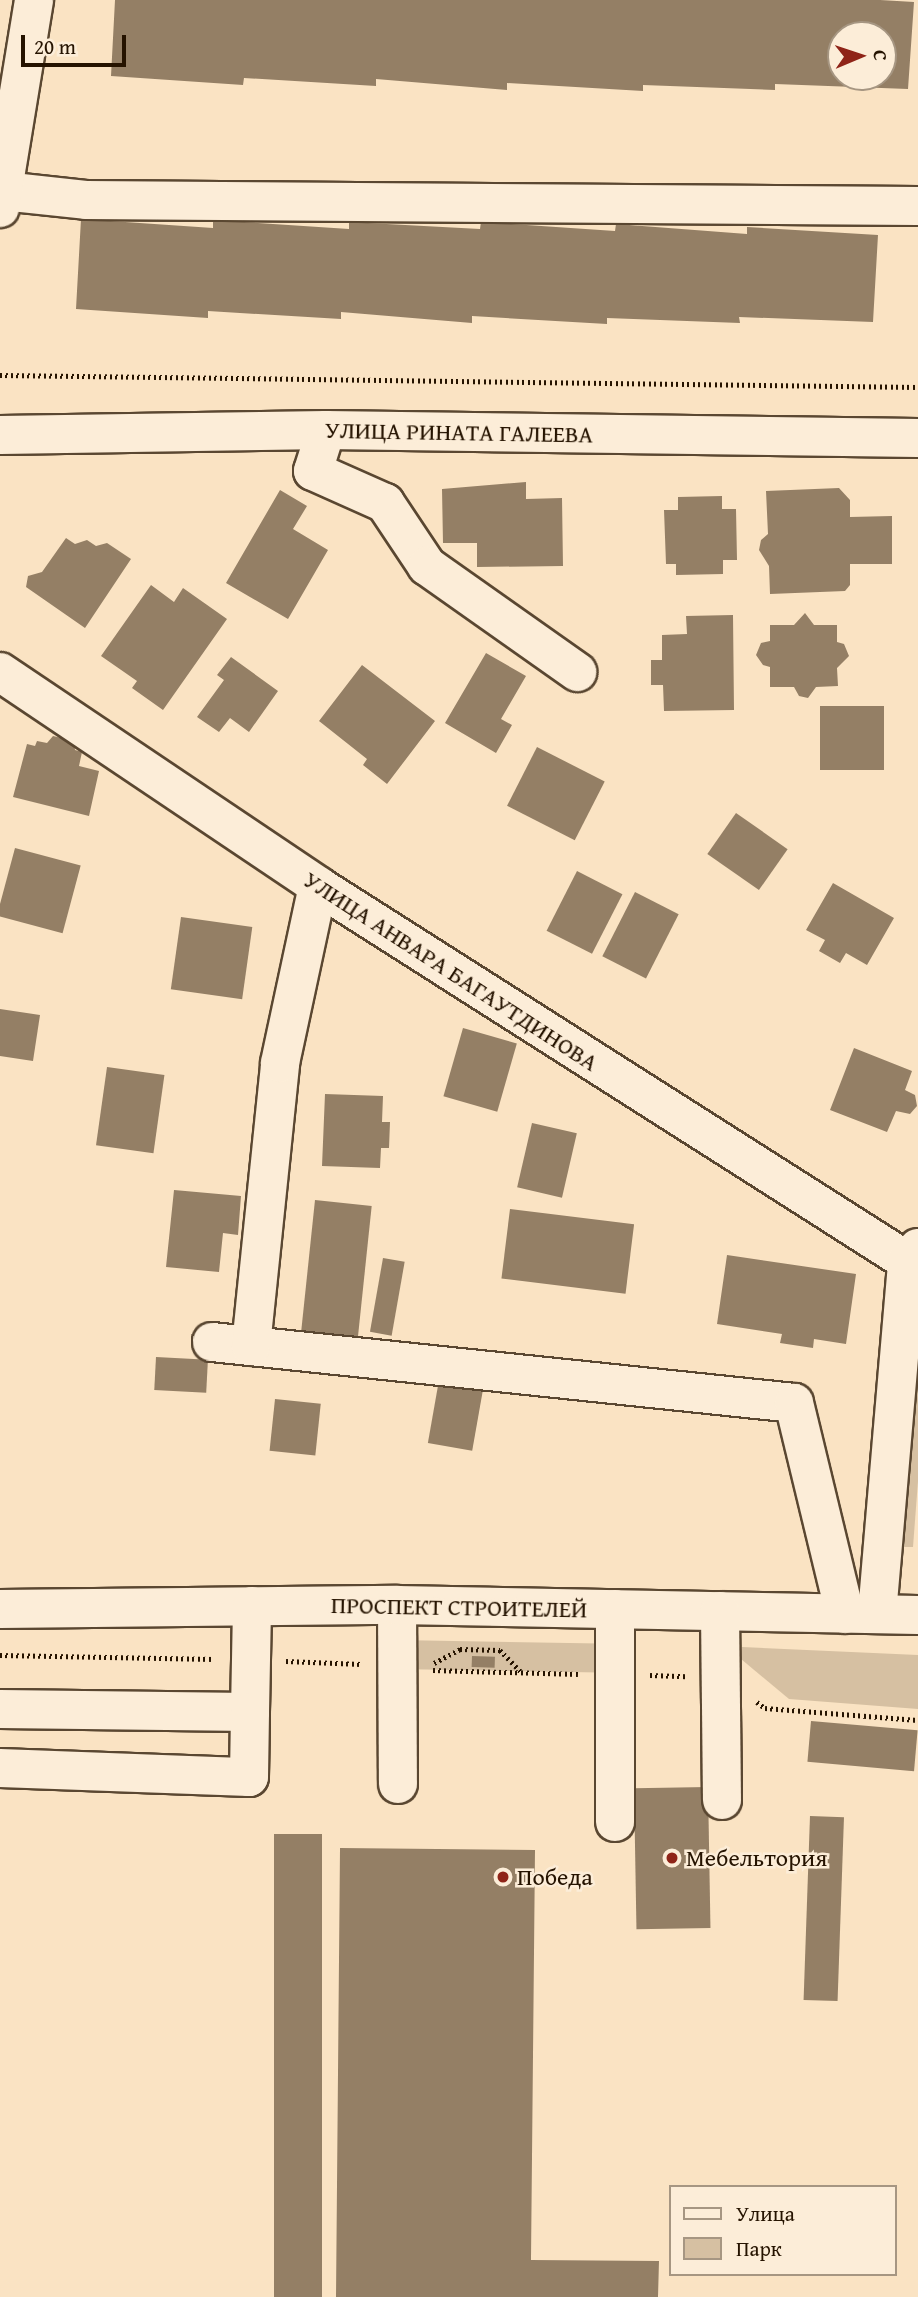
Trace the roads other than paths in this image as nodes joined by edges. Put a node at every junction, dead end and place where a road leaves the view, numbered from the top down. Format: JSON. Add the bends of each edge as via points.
{"nodes":[{"id":1,"x":34,"y":0,"type":"edge"},
{"id":2,"x":1,"y":200,"type":"edge"},
{"id":3,"x":918,"y":206,"type":"edge"},
{"id":4,"x":326,"y":430,"type":"junction"},
{"id":5,"x":0,"y":435,"type":"edge"},
{"id":6,"x":918,"y":438,"type":"edge"},
{"id":7,"x":0,"y":672,"type":"edge"},
{"id":8,"x":577,"y":672,"type":"dead end"},
{"id":9,"x":318,"y":887,"type":"junction"},
{"id":10,"x":913,"y":1255,"type":"edge"},
{"id":11,"x":212,"y":1342,"type":"dead end"},
{"id":12,"x":251,"y":1346,"type":"junction"},
{"id":13,"x":397,"y":1605,"type":"junction"},
{"id":14,"x":252,"y":1606,"type":"junction"},
{"id":15,"x":0,"y":1609,"type":"edge"},
{"id":16,"x":615,"y":1609,"type":"junction"},
{"id":17,"x":720,"y":1611,"type":"junction"},
{"id":18,"x":861,"y":1614,"type":"junction"},
{"id":19,"x":918,"y":1615,"type":"edge"},
{"id":20,"x":0,"y":1709,"type":"edge"},
{"id":21,"x":250,"y":1712,"type":"junction"},
{"id":22,"x":0,"y":1768,"type":"edge"},
{"id":23,"x":398,"y":1784,"type":"dead end"},
{"id":24,"x":722,"y":1800,"type":"dead end"},
{"id":25,"x":615,"y":1822,"type":"dead end"}],
"edges":[{"from":1,"to":2,"type":"street"},
{"from":2,"to":3,"type":"street"},
{"from":4,"to":5,"type":"street","name":"УЛИЦА РИНАТА ГАЛЕЕВА"},
{"from":4,"to":6,"type":"street","name":"УЛИЦА РИНАТА ГАЛЕЕВА"},
{"from":4,"to":8,"type":"street","via":[[313,471],[385,503],[427,566]]},
{"from":7,"to":9,"type":"street","name":"УЛИЦА АНВАРА БАГАУТДИНОВА"},
{"from":9,"to":10,"type":"street","name":"УЛИЦА АНВАРА БАГАУТДИНОВА"},
{"from":9,"to":12,"type":"street","via":[[280,1063]]},
{"from":10,"to":18,"type":"street"},
{"from":11,"to":12,"type":"street"},
{"from":12,"to":18,"type":"street","via":[[794,1404]]},
{"from":13,"to":14,"type":"street","name":"ПРОСПЕКТ СТРОИТЕЛЕЙ"},
{"from":13,"to":16,"type":"street","name":"ПРОСПЕКТ СТРОИТЕЛЕЙ"},
{"from":13,"to":23,"type":"street","via":[[410,1669]]},
{"from":14,"to":15,"type":"street","name":"ПРОСПЕКТ СТРОИТЕЛЕЙ"},
{"from":14,"to":21,"type":"street"},
{"from":16,"to":17,"type":"street","name":"ПРОСПЕКТ СТРОИТЕЛЕЙ"},
{"from":16,"to":25,"type":"street"},
{"from":17,"to":18,"type":"street","name":"ПРОСПЕКТ СТРОИТЕЛЕЙ"},
{"from":17,"to":24,"type":"street"},
{"from":18,"to":19,"type":"street","name":"ПРОСПЕКТ СТРОИТЕЛЕЙ"},
{"from":20,"to":21,"type":"street"},
{"from":21,"to":22,"type":"street","via":[[248,1776]]}]}
